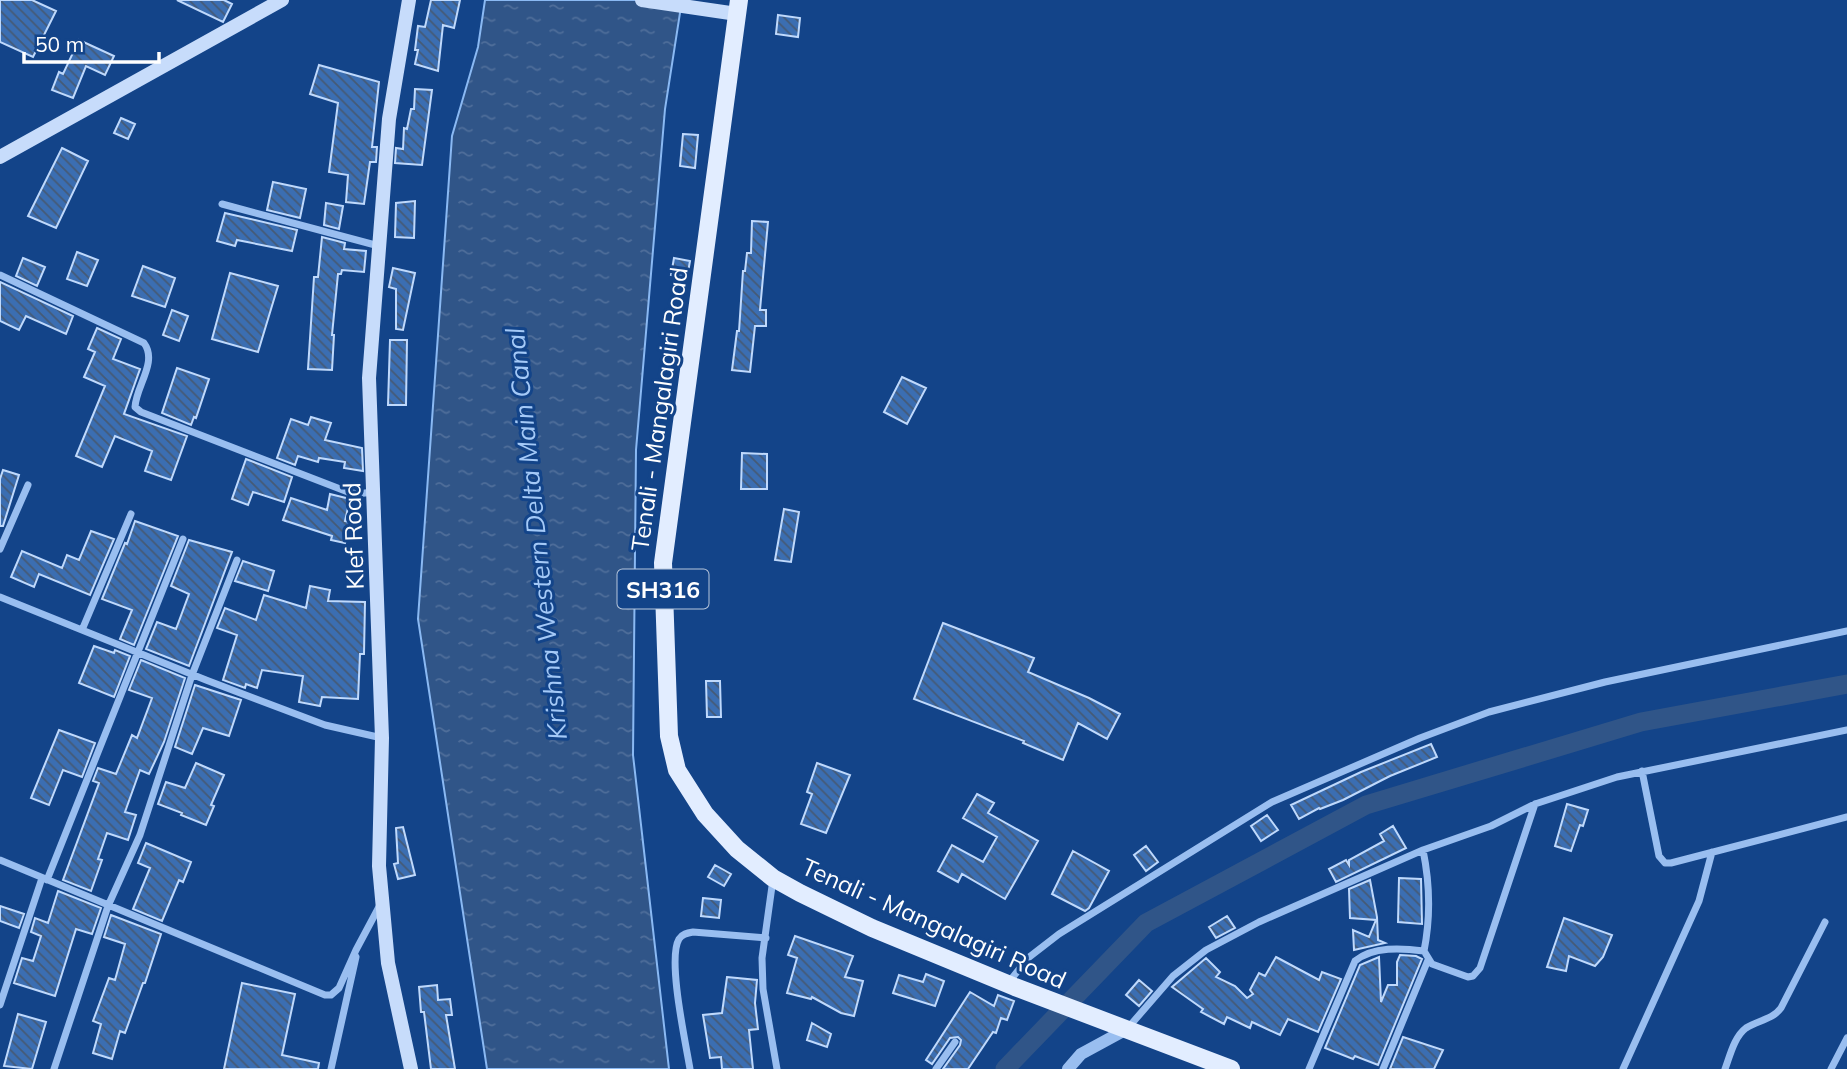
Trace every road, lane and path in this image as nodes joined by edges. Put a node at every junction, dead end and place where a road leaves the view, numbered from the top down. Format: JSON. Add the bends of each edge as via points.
{"nodes":[{"id":1,"x":282,"y":0,"type":"edge"},
{"id":2,"x":409,"y":0,"type":"edge"},
{"id":3,"x":642,"y":0,"type":"edge"},
{"id":4,"x":738,"y":7,"type":"edge"},
{"id":5,"x":0,"y":157,"type":"edge"},
{"id":6,"x":222,"y":204,"type":"dead end"},
{"id":7,"x":379,"y":246,"type":"junction"},
{"id":8,"x":0,"y":275,"type":"edge"},
{"id":9,"x":28,"y":485,"type":"dead end"},
{"id":10,"x":374,"y":491,"type":"junction"},
{"id":11,"x":131,"y":514,"type":"dead end"},
{"id":12,"x":183,"y":539,"type":"dead end"},
{"id":13,"x":0,"y":549,"type":"edge"},
{"id":14,"x":237,"y":560,"type":"dead end"},
{"id":15,"x":0,"y":597,"type":"edge"},
{"id":16,"x":82,"y":630,"type":"junction"},
{"id":17,"x":1847,"y":631,"type":"edge"},
{"id":18,"x":137,"y":652,"type":"junction"},
{"id":19,"x":192,"y":675,"type":"junction"},
{"id":20,"x":1847,"y":730,"type":"edge"},
{"id":21,"x":382,"y":738,"type":"junction"},
{"id":22,"x":1642,"y":771,"type":"junction"},
{"id":23,"x":1535,"y":804,"type":"junction"},
{"id":24,"x":1847,"y":817,"type":"edge"},
{"id":25,"x":1423,"y":850,"type":"junction"},
{"id":26,"x":1712,"y":852,"type":"junction"},
{"id":27,"x":0,"y":860,"type":"edge"},
{"id":28,"x":774,"y":878,"type":"junction"},
{"id":29,"x":45,"y":879,"type":"junction"},
{"id":30,"x":382,"y":901,"type":"junction"},
{"id":31,"x":108,"y":906,"type":"junction"},
{"id":32,"x":1825,"y":922,"type":"dead end"},
{"id":33,"x":766,"y":938,"type":"junction"},
{"id":34,"x":359,"y":943,"type":"junction"},
{"id":35,"x":1424,"y":951,"type":"junction"},
{"id":36,"x":1429,"y":960,"type":"junction"},
{"id":37,"x":1011,"y":985,"type":"junction"},
{"id":38,"x":0,"y":1005,"type":"edge"},
{"id":39,"x":1127,"y":1029,"type":"junction"},
{"id":40,"x":1847,"y":1038,"type":"edge"},
{"id":41,"x":955,"y":1042,"type":"dead end"},
{"id":42,"x":54,"y":1069,"type":"edge"},
{"id":43,"x":331,"y":1069,"type":"edge"},
{"id":44,"x":411,"y":1069,"type":"edge"},
{"id":45,"x":690,"y":1069,"type":"edge"},
{"id":46,"x":777,"y":1069,"type":"edge"},
{"id":47,"x":936,"y":1069,"type":"edge"},
{"id":48,"x":1068,"y":1069,"type":"edge"},
{"id":49,"x":1231,"y":1069,"type":"edge"},
{"id":50,"x":1309,"y":1069,"type":"edge"},
{"id":51,"x":1382,"y":1069,"type":"edge"},
{"id":52,"x":1623,"y":1069,"type":"edge"},
{"id":53,"x":1725,"y":1069,"type":"edge"},
{"id":54,"x":1832,"y":1069,"type":"edge"}],
"edges":[{"from":1,"to":5,"type":"main road"},
{"from":2,"to":7,"type":"main road","name":"Klef Road","via":[[389,119]]},
{"from":3,"to":4,"type":"main road","via":[[707,9]]},
{"from":4,"to":28,"type":"main road","name":"Tenali - Mangalagiri Road","number":"SH316","via":[[663,563],[669,736],[677,770],[705,814],[737,849]]},
{"from":6,"to":7,"type":"street"},
{"from":7,"to":10,"type":"main road","name":"Klef Road","via":[[369,379]]},
{"from":8,"to":10,"type":"street","via":[[144,343],[150,359],[135,398],[135,407],[141,412],[348,492]]},
{"from":9,"to":13,"type":"street"},
{"from":10,"to":21,"type":"main road","name":"Klef Road"},
{"from":11,"to":16,"type":"street"},
{"from":12,"to":18,"type":"street"},
{"from":14,"to":19,"type":"street"},
{"from":15,"to":16,"type":"street"},
{"from":16,"to":18,"type":"street"},
{"from":17,"to":37,"type":"street","via":[[1605,682],[1489,712],[1408,743],[1272,802],[1059,934],[1028,958]]},
{"from":18,"to":19,"type":"street"},
{"from":18,"to":29,"type":"street"},
{"from":19,"to":21,"type":"street","via":[[325,725]]},
{"from":19,"to":31,"type":"street","via":[[140,835]]},
{"from":20,"to":22,"type":"street"},
{"from":21,"to":30,"type":"main road","name":"Klef Road"},
{"from":22,"to":23,"type":"street"},
{"from":22,"to":26,"type":"street","via":[[1661,861],[1671,863]]},
{"from":23,"to":25,"type":"street","via":[[1492,826]]},
{"from":23,"to":36,"type":"street","via":[[1477,974],[1468,977]]},
{"from":24,"to":26,"type":"street"},
{"from":25,"to":35,"type":"street","via":[[1429,891]]},
{"from":25,"to":39,"type":"street","via":[[1206,950],[1172,976]]},
{"from":26,"to":52,"type":"street","via":[[1699,901]]},
{"from":27,"to":29,"type":"street"},
{"from":28,"to":33,"type":"street"},
{"from":28,"to":37,"type":"main road","name":"Tenali - Mangalagiri Road","number":"SH316","via":[[872,928]]},
{"from":29,"to":31,"type":"street"},
{"from":29,"to":38,"type":"street"},
{"from":30,"to":34,"type":"street"},
{"from":30,"to":44,"type":"main road","name":"Klef Road","via":[[388,963]]},
{"from":31,"to":34,"type":"street","via":[[325,995],[339,988]]},
{"from":31,"to":42,"type":"street"},
{"from":32,"to":53,"type":"street","via":[[1781,1008],[1747,1027]]},
{"from":33,"to":45,"type":"street","via":[[693,932],[679,939],[676,979]]},
{"from":33,"to":46,"type":"street","via":[[763,989]]},
{"from":34,"to":43,"type":"street"},
{"from":35,"to":36,"type":"street"},
{"from":35,"to":50,"type":"street","via":[[1400,948],[1365,954],[1354,961]]},
{"from":36,"to":51,"type":"street"},
{"from":37,"to":39,"type":"main road","name":"Tenali - Mangalagiri Road","number":"SH316"},
{"from":39,"to":48,"type":"street","via":[[1082,1054]]},
{"from":39,"to":49,"type":"main road","name":"Tenali - Mangalagiri Road","number":"SH316"},
{"from":40,"to":54,"type":"street"},
{"from":41,"to":47,"type":"street"}]}
